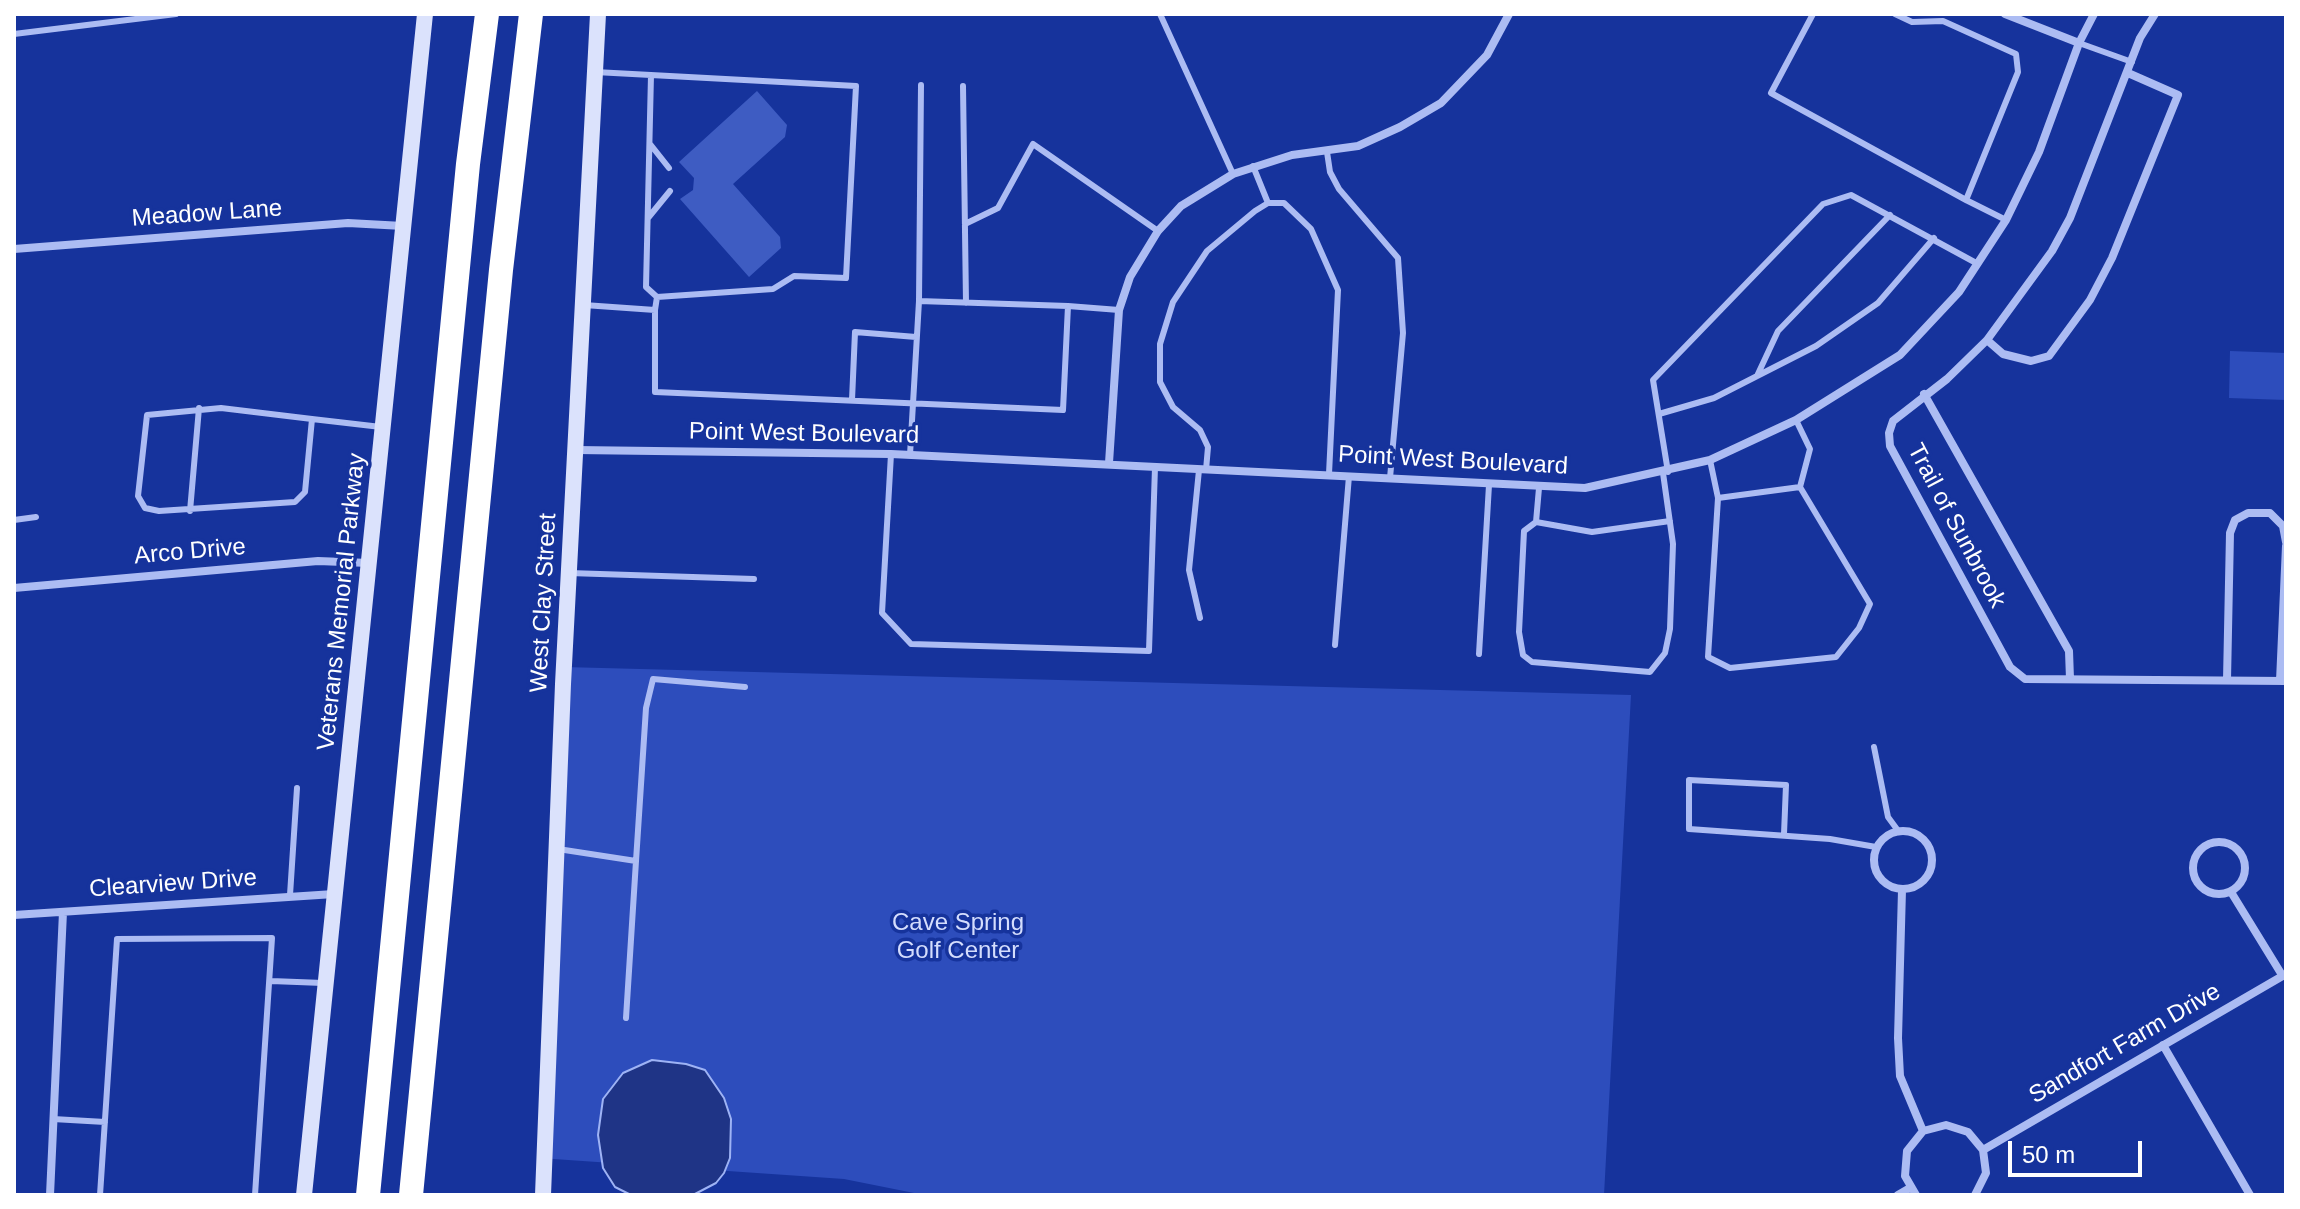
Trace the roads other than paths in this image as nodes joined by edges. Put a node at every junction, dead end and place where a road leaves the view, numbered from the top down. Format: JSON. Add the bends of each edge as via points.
{"nodes":[{"id":1,"x":176,"y":14,"type":"edge"},
{"id":2,"x":425,"y":14,"type":"edge"},
{"id":3,"x":487,"y":14,"type":"edge"},
{"id":4,"x":531,"y":14,"type":"edge"},
{"id":5,"x":598,"y":14,"type":"edge"},
{"id":6,"x":1160,"y":14,"type":"edge"},
{"id":7,"x":1509,"y":14,"type":"edge"},
{"id":8,"x":1813,"y":14,"type":"edge"},
{"id":9,"x":1895,"y":14,"type":"edge"},
{"id":10,"x":2005,"y":14,"type":"edge"},
{"id":11,"x":2094,"y":14,"type":"edge"},
{"id":12,"x":2155,"y":14,"type":"edge"},
{"id":13,"x":14,"y":34,"type":"edge"},
{"id":14,"x":2079,"y":43,"type":"junction"},
{"id":15,"x":2132,"y":62,"type":"junction"},
{"id":16,"x":595,"y":72,"type":"junction"},
{"id":17,"x":2128,"y":73,"type":"junction"},
{"id":18,"x":651,"y":75,"type":"junction"},
{"id":19,"x":921,"y":85,"type":"dead end"},
{"id":20,"x":963,"y":86,"type":"dead end"},
{"id":21,"x":650,"y":144,"type":"junction"},
{"id":22,"x":1327,"y":152,"type":"junction"},
{"id":23,"x":1253,"y":166,"type":"junction"},
{"id":24,"x":669,"y":168,"type":"dead end"},
{"id":25,"x":1233,"y":174,"type":"junction"},
{"id":26,"x":670,"y":191,"type":"dead end"},
{"id":27,"x":1966,"y":200,"type":"junction"},
{"id":28,"x":1268,"y":203,"type":"junction"},
{"id":29,"x":1890,"y":215,"type":"junction"},
{"id":30,"x":648,"y":218,"type":"junction"},
{"id":31,"x":2006,"y":220,"type":"junction"},
{"id":32,"x":965,"y":224,"type":"junction"},
{"id":33,"x":404,"y":226,"type":"junction"},
{"id":34,"x":1158,"y":231,"type":"junction"},
{"id":35,"x":1934,"y":238,"type":"junction"},
{"id":36,"x":14,"y":249,"type":"edge"},
{"id":37,"x":1978,"y":264,"type":"junction"},
{"id":38,"x":657,"y":297,"type":"junction"},
{"id":39,"x":919,"y":301,"type":"junction"},
{"id":40,"x":966,"y":303,"type":"junction"},
{"id":41,"x":584,"y":305,"type":"junction"},
{"id":42,"x":1068,"y":306,"type":"junction"},
{"id":43,"x":655,"y":310,"type":"junction"},
{"id":44,"x":1119,"y":310,"type":"junction"},
{"id":45,"x":916,"y":337,"type":"junction"},
{"id":46,"x":1987,"y":340,"type":"junction"},
{"id":47,"x":1757,"y":376,"type":"junction"},
{"id":48,"x":1924,"y":394,"type":"junction"},
{"id":49,"x":852,"y":400,"type":"junction"},
{"id":50,"x":912,"y":403,"type":"junction"},
{"id":51,"x":199,"y":408,"type":"junction"},
{"id":52,"x":1659,"y":414,"type":"junction"},
{"id":53,"x":312,"y":419,"type":"junction"},
{"id":54,"x":1796,"y":420,"type":"junction"},
{"id":55,"x":384,"y":427,"type":"junction"},
{"id":56,"x":576,"y":450,"type":"junction"},
{"id":57,"x":891,"y":454,"type":"junction"},
{"id":58,"x":910,"y":455,"type":"junction"},
{"id":59,"x":1710,"y":460,"type":"junction"},
{"id":60,"x":1109,"y":463,"type":"junction"},
{"id":61,"x":1155,"y":467,"type":"junction"},
{"id":62,"x":1202,"y":470,"type":"junction"},
{"id":63,"x":1666,"y":472,"type":"junction"},
{"id":64,"x":1329,"y":474,"type":"junction"},
{"id":65,"x":1349,"y":476,"type":"junction"},
{"id":66,"x":1390,"y":478,"type":"junction"},
{"id":67,"x":1489,"y":485,"type":"junction"},
{"id":68,"x":1800,"y":487,"type":"junction"},
{"id":69,"x":1539,"y":488,"type":"junction"},
{"id":70,"x":1718,"y":498,"type":"junction"},
{"id":71,"x":190,"y":511,"type":"junction"},
{"id":72,"x":36,"y":517,"type":"dead end"},
{"id":73,"x":14,"y":520,"type":"edge"},
{"id":74,"x":1670,"y":521,"type":"junction"},
{"id":75,"x":1536,"y":522,"type":"junction"},
{"id":76,"x":2286,"y":544,"type":"edge"},
{"id":77,"x":370,"y":563,"type":"junction"},
{"id":78,"x":569,"y":573,"type":"junction"},
{"id":79,"x":754,"y":579,"type":"dead end"},
{"id":80,"x":14,"y":588,"type":"edge"},
{"id":81,"x":1200,"y":618,"type":"dead end"},
{"id":82,"x":1335,"y":645,"type":"dead end"},
{"id":83,"x":1479,"y":654,"type":"dead end"},
{"id":84,"x":2070,"y":679,"type":"junction"},
{"id":85,"x":2227,"y":680,"type":"junction"},
{"id":86,"x":2283,"y":681,"type":"edge"},
{"id":87,"x":745,"y":687,"type":"dead end"},
{"id":88,"x":1874,"y":747,"type":"dead end"},
{"id":89,"x":297,"y":788,"type":"dead end"},
{"id":90,"x":1899,"y":832,"type":"junction"},
{"id":91,"x":1784,"y":834,"type":"junction"},
{"id":92,"x":1876,"y":847,"type":"junction"},
{"id":93,"x":558,"y":849,"type":"junction"},
{"id":94,"x":636,"y":861,"type":"junction"},
{"id":95,"x":1902,"y":890,"type":"junction"},
{"id":96,"x":2231,"y":892,"type":"junction"},
{"id":97,"x":335,"y":894,"type":"junction"},
{"id":98,"x":290,"y":895,"type":"junction"},
{"id":99,"x":63,"y":912,"type":"junction"},
{"id":100,"x":14,"y":915,"type":"edge"},
{"id":101,"x":2284,"y":974,"type":"edge"},
{"id":102,"x":271,"y":981,"type":"junction"},
{"id":103,"x":325,"y":983,"type":"junction"},
{"id":104,"x":626,"y":1018,"type":"dead end"},
{"id":105,"x":2163,"y":1045,"type":"junction"},
{"id":106,"x":53,"y":1119,"type":"junction"},
{"id":107,"x":105,"y":1122,"type":"junction"},
{"id":108,"x":1923,"y":1131,"type":"junction"},
{"id":109,"x":1983,"y":1150,"type":"junction"},
{"id":110,"x":1913,"y":1192,"type":"edge"},
{"id":111,"x":50,"y":1195,"type":"edge"},
{"id":112,"x":100,"y":1195,"type":"edge"},
{"id":113,"x":255,"y":1195,"type":"edge"},
{"id":114,"x":304,"y":1195,"type":"edge"},
{"id":115,"x":368,"y":1195,"type":"edge"},
{"id":116,"x":411,"y":1195,"type":"edge"},
{"id":117,"x":543,"y":1195,"type":"edge"},
{"id":118,"x":1898,"y":1195,"type":"edge"},
{"id":119,"x":1975,"y":1195,"type":"edge"},
{"id":120,"x":2250,"y":1195,"type":"edge"}],
"edges":[{"from":1,"to":13,"type":"lane"},
{"from":2,"to":33,"type":"main road","name":"Veterans Memorial Parkway"},
{"from":3,"to":115,"type":"highway"},
{"from":4,"to":116,"type":"highway"},
{"from":5,"to":16,"type":"main road","name":"West Clay Street"},
{"from":6,"to":25,"type":"lane"},
{"from":7,"to":22,"type":"street","via":[[1487,55],[1441,103],[1358,146]]},
{"from":8,"to":27,"type":"lane","via":[[1771,93]]},
{"from":9,"to":27,"type":"lane","via":[[1912,22],[1943,21],[2016,54],[2018,72]]},
{"from":10,"to":14,"type":"street"},
{"from":11,"to":14,"type":"street","name":"Point West Boulevard"},
{"from":12,"to":15,"type":"street","name":"Trail of Sunbrook"},
{"from":14,"to":15,"type":"lane"},
{"from":14,"to":31,"type":"street","name":"Point West Boulevard","via":[[2039,152]]},
{"from":15,"to":17,"type":"street","name":"Trail of Sunbrook"},
{"from":16,"to":18,"type":"lane"},
{"from":16,"to":41,"type":"main road","name":"West Clay Street"},
{"from":17,"to":46,"type":"street","name":"Trail of Sunbrook","via":[[2070,218]]},
{"from":17,"to":46,"type":"street","via":[[2178,95],[2090,300],[2049,356],[2031,361],[2003,354]]},
{"from":18,"to":21,"type":"lane"},
{"from":18,"to":38,"type":"lane","via":[[856,86],[846,278],[794,276],[773,289]]},
{"from":19,"to":39,"type":"lane"},
{"from":20,"to":32,"type":"lane"},
{"from":21,"to":24,"type":"lane"},
{"from":21,"to":30,"type":"lane"},
{"from":22,"to":23,"type":"street"},
{"from":22,"to":66,"type":"lane","via":[[1339,189],[1398,258],[1403,333]]},
{"from":23,"to":25,"type":"street"},
{"from":23,"to":28,"type":"lane"},
{"from":25,"to":34,"type":"street","via":[[1181,206]]},
{"from":26,"to":30,"type":"lane"},
{"from":27,"to":31,"type":"lane"},
{"from":28,"to":62,"type":"lane","via":[[1207,251],[1173,302],[1160,344],[1160,382],[1173,407],[1200,430],[1208,447]]},
{"from":28,"to":64,"type":"lane","via":[[1284,203],[1311,229],[1338,290]]},
{"from":29,"to":35,"type":"lane"},
{"from":29,"to":47,"type":"lane","via":[[1778,331]]},
{"from":29,"to":52,"type":"lane","via":[[1851,195],[1823,204],[1653,380]]},
{"from":30,"to":38,"type":"lane","via":[[646,287]]},
{"from":31,"to":37,"type":"street","name":"Point West Boulevard"},
{"from":32,"to":34,"type":"lane","via":[[998,208],[1033,144]]},
{"from":32,"to":40,"type":"lane"},
{"from":33,"to":36,"type":"street","name":"Meadow Lane","via":[[348,223]]},
{"from":33,"to":55,"type":"main road","name":"Veterans Memorial Parkway"},
{"from":34,"to":44,"type":"street","via":[[1130,277]]},
{"from":35,"to":37,"type":"lane"},
{"from":35,"to":47,"type":"lane","via":[[1878,303],[1816,346]]},
{"from":37,"to":54,"type":"street","name":"Point West Boulevard","via":[[1900,355]]},
{"from":38,"to":43,"type":"lane"},
{"from":39,"to":40,"type":"lane"},
{"from":39,"to":45,"type":"lane"},
{"from":40,"to":42,"type":"lane"},
{"from":41,"to":43,"type":"lane"},
{"from":41,"to":56,"type":"main road","name":"West Clay Street"},
{"from":42,"to":44,"type":"lane"},
{"from":42,"to":50,"type":"lane","via":[[1063,410]]},
{"from":43,"to":49,"type":"lane","via":[[655,392]]},
{"from":44,"to":60,"type":"street"},
{"from":45,"to":49,"type":"lane","via":[[855,332]]},
{"from":45,"to":50,"type":"lane"},
{"from":46,"to":48,"type":"street","name":"Trail of Sunbrook"},
{"from":47,"to":52,"type":"lane","via":[[1714,398]]},
{"from":48,"to":84,"type":"street","via":[[2069,651]]},
{"from":48,"to":84,"type":"street","name":"Trail of Sunbrook","via":[[1893,421],[1890,446],[2010,667],[2025,679]]},
{"from":49,"to":50,"type":"lane"},
{"from":50,"to":58,"type":"lane"},
{"from":51,"to":53,"type":"lane"},
{"from":51,"to":71,"type":"lane"},
{"from":51,"to":71,"type":"lane","via":[[147,415],[138,496],[145,508]]},
{"from":52,"to":63,"type":"lane"},
{"from":53,"to":55,"type":"lane"},
{"from":53,"to":71,"type":"lane","via":[[305,492],[295,502]]},
{"from":54,"to":59,"type":"street","name":"Point West Boulevard"},
{"from":54,"to":68,"type":"lane","via":[[1810,449]]},
{"from":55,"to":77,"type":"main road","name":"Veterans Memorial Parkway"},
{"from":56,"to":57,"type":"street","name":"Point West Boulevard"},
{"from":56,"to":78,"type":"main road","name":"West Clay Street"},
{"from":57,"to":58,"type":"street","name":"Point West Boulevard"},
{"from":57,"to":61,"type":"lane","via":[[882,613],[911,644],[1149,651]]},
{"from":58,"to":60,"type":"street","name":"Point West Boulevard"},
{"from":59,"to":63,"type":"street","name":"Point West Boulevard"},
{"from":59,"to":70,"type":"lane"},
{"from":60,"to":61,"type":"street","name":"Point West Boulevard"},
{"from":61,"to":62,"type":"street","name":"Point West Boulevard"},
{"from":62,"to":64,"type":"street","name":"Point West Boulevard"},
{"from":62,"to":81,"type":"lane","via":[[1189,570]]},
{"from":63,"to":69,"type":"street","name":"Point West Boulevard","via":[[1585,488]]},
{"from":63,"to":74,"type":"lane"},
{"from":64,"to":65,"type":"street","name":"Point West Boulevard"},
{"from":65,"to":66,"type":"street","name":"Point West Boulevard"},
{"from":65,"to":82,"type":"lane"},
{"from":66,"to":67,"type":"street","name":"Point West Boulevard"},
{"from":67,"to":69,"type":"street","name":"Point West Boulevard"},
{"from":67,"to":83,"type":"lane"},
{"from":68,"to":70,"type":"lane"},
{"from":68,"to":70,"type":"lane","via":[[1870,604],[1836,657],[1730,668],[1708,657]]},
{"from":69,"to":75,"type":"lane"},
{"from":72,"to":73,"type":"lane"},
{"from":74,"to":75,"type":"lane","via":[[1592,532]]},
{"from":74,"to":75,"type":"lane","via":[[1670,629],[1665,653],[1650,672],[1532,662],[1523,655],[1519,632],[1524,531]]},
{"from":76,"to":85,"type":"street","via":[[2283,526],[2270,513],[2248,513],[2235,520],[2230,533]]},
{"from":76,"to":86,"type":"street"},
{"from":77,"to":80,"type":"street","name":"Arco Drive","via":[[318,561]]},
{"from":77,"to":97,"type":"main road","name":"Veterans Memorial Parkway"},
{"from":78,"to":79,"type":"lane"},
{"from":78,"to":93,"type":"main road","name":"West Clay Street"},
{"from":84,"to":85,"type":"street","name":"Trail of Sunbrook"},
{"from":85,"to":86,"type":"street","name":"Trail of Sunbrook"},
{"from":87,"to":94,"type":"lane","via":[[653,679],[646,708]]},
{"from":88,"to":90,"type":"lane","via":[[1888,817]]},
{"from":89,"to":98,"type":"lane"},
{"from":90,"to":92,"type":"street"},
{"from":90,"to":95,"type":"street","via":[[1918,835],[1932,859],[1927,877]]},
{"from":91,"to":91,"type":"lane","via":[[1689,829],[1689,780],[1786,785]]},
{"from":91,"to":92,"type":"lane"},
{"from":92,"to":95,"type":"street","via":[[1878,876]]},
{"from":93,"to":94,"type":"lane"},
{"from":93,"to":117,"type":"main road","name":"West Clay Street"},
{"from":94,"to":104,"type":"lane"},
{"from":95,"to":108,"type":"street","via":[[1900,1076]]},
{"from":96,"to":96,"type":"street","via":[[2245,872],[2241,854],[2226,843],[2209,844],[2195,856],[2195,880],[2207,892]]},
{"from":96,"to":101,"type":"street"},
{"from":97,"to":98,"type":"street","name":"Clearview Drive"},
{"from":97,"to":103,"type":"main road","name":"Veterans Memorial Parkway"},
{"from":98,"to":99,"type":"street","name":"Clearview Drive"},
{"from":99,"to":100,"type":"street","name":"Clearview Drive"},
{"from":99,"to":106,"type":"street"},
{"from":101,"to":105,"type":"street","name":"Sandfort Farm Drive"},
{"from":102,"to":103,"type":"lane"},
{"from":102,"to":107,"type":"lane","via":[[272,938],[117,939]]},
{"from":102,"to":113,"type":"lane"},
{"from":103,"to":114,"type":"main road","name":"Veterans Memorial Parkway"},
{"from":105,"to":109,"type":"street","name":"Sandfort Farm Drive"},
{"from":105,"to":120,"type":"street"},
{"from":106,"to":107,"type":"lane"},
{"from":106,"to":111,"type":"street"},
{"from":107,"to":112,"type":"lane"},
{"from":108,"to":109,"type":"street","via":[[1957,1127]]},
{"from":108,"to":110,"type":"street","via":[[1904,1164]]},
{"from":109,"to":119,"type":"street","via":[[1986,1173]]},
{"from":110,"to":118,"type":"street"}]}
